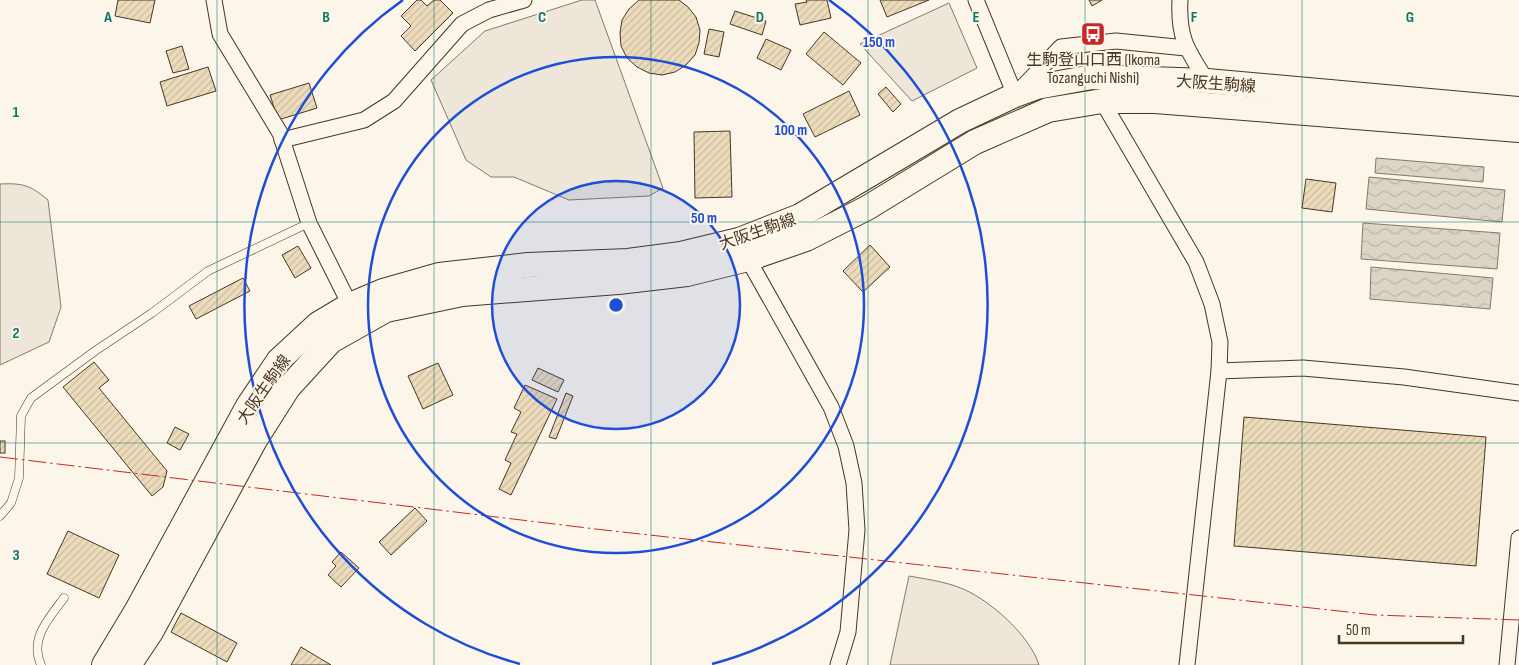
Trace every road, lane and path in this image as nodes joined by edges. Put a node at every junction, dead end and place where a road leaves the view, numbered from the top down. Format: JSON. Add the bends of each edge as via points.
{"nodes":[{"id":1,"x":214,"y":0,"type":"edge"},
{"id":2,"x":524,"y":0,"type":"edge"},
{"id":3,"x":976,"y":0,"type":"edge"},
{"id":4,"x":1180,"y":0,"type":"edge"},
{"id":5,"x":1186,"y":48,"type":"junction"},
{"id":6,"x":1207,"y":81,"type":"junction"},
{"id":7,"x":1015,"y":95,"type":"junction"},
{"id":8,"x":1102,"y":102,"type":"junction"},
{"id":9,"x":1519,"y":108,"type":"edge"},
{"id":10,"x":1519,"y":130,"type":"edge"},
{"id":11,"x":282,"y":140,"type":"junction"},
{"id":12,"x":309,"y":223,"type":"junction"},
{"id":13,"x":748,"y":259,"type":"junction"},
{"id":14,"x":350,"y":305,"type":"junction"},
{"id":15,"x":1219,"y":371,"type":"junction"},
{"id":16,"x":1519,"y":393,"type":"edge"},
{"id":17,"x":0,"y":516,"type":"edge"},
{"id":18,"x":1519,"y":538,"type":"edge"},
{"id":19,"x":64,"y":598,"type":"dead end"},
{"id":20,"x":41,"y":665,"type":"edge"},
{"id":21,"x":104,"y":665,"type":"edge"},
{"id":22,"x":129,"y":665,"type":"edge"},
{"id":23,"x":838,"y":665,"type":"edge"},
{"id":24,"x":1187,"y":665,"type":"edge"},
{"id":25,"x":1507,"y":665,"type":"edge"}],
"edges":[{"from":1,"to":11,"type":"street","via":[[220,34]]},
{"from":2,"to":11,"type":"street","via":[[489,10],[462,24],[394,101],[364,120]]},
{"from":3,"to":7,"type":"street"},
{"from":4,"to":5,"type":"street","via":[[1179,19]]},
{"from":5,"to":6,"type":"street"},
{"from":5,"to":7,"type":"street","via":[[1116,41],[1060,47]]},
{"from":6,"to":7,"type":"main road","name":"大阪生駒線","via":[[1092,77],[1037,87]]},
{"from":6,"to":9,"type":"main road","name":"大阪生駒線"},
{"from":7,"to":14,"type":"main road","name":"大阪生駒線","via":[[960,121],[800,216],[739,240],[681,254],[628,261],[528,265],[439,275],[383,291]]},
{"from":8,"to":10,"type":"main road","name":"大阪生駒線","via":[[1154,101]]},
{"from":8,"to":13,"type":"main road","name":"大阪生駒線","via":[[1048,110],[975,142],[867,208],[806,239]]},
{"from":8,"to":15,"type":"street","via":[[1196,262],[1212,304],[1220,342]]},
{"from":11,"to":12,"type":"street"},
{"from":12,"to":14,"type":"street"},
{"from":12,"to":17,"type":"lane","via":[[208,271],[31,398],[21,416],[19,478],[10,504]]},
{"from":13,"to":22,"type":"main road","name":"大阪生駒線","via":[[677,275],[462,294],[386,310],[331,341],[288,388],[255,440],[151,632]]},
{"from":13,"to":23,"type":"street","via":[[831,407],[846,446],[854,483],[857,530],[848,632]]},
{"from":14,"to":21,"type":"main road","name":"大阪生駒線","via":[[318,324],[279,360],[248,406]]},
{"from":15,"to":16,"type":"street","via":[[1303,368],[1404,377]]},
{"from":15,"to":24,"type":"street"},
{"from":18,"to":25,"type":"street"},
{"from":19,"to":20,"type":"lane","via":[[42,629],[36,647]]}]}
